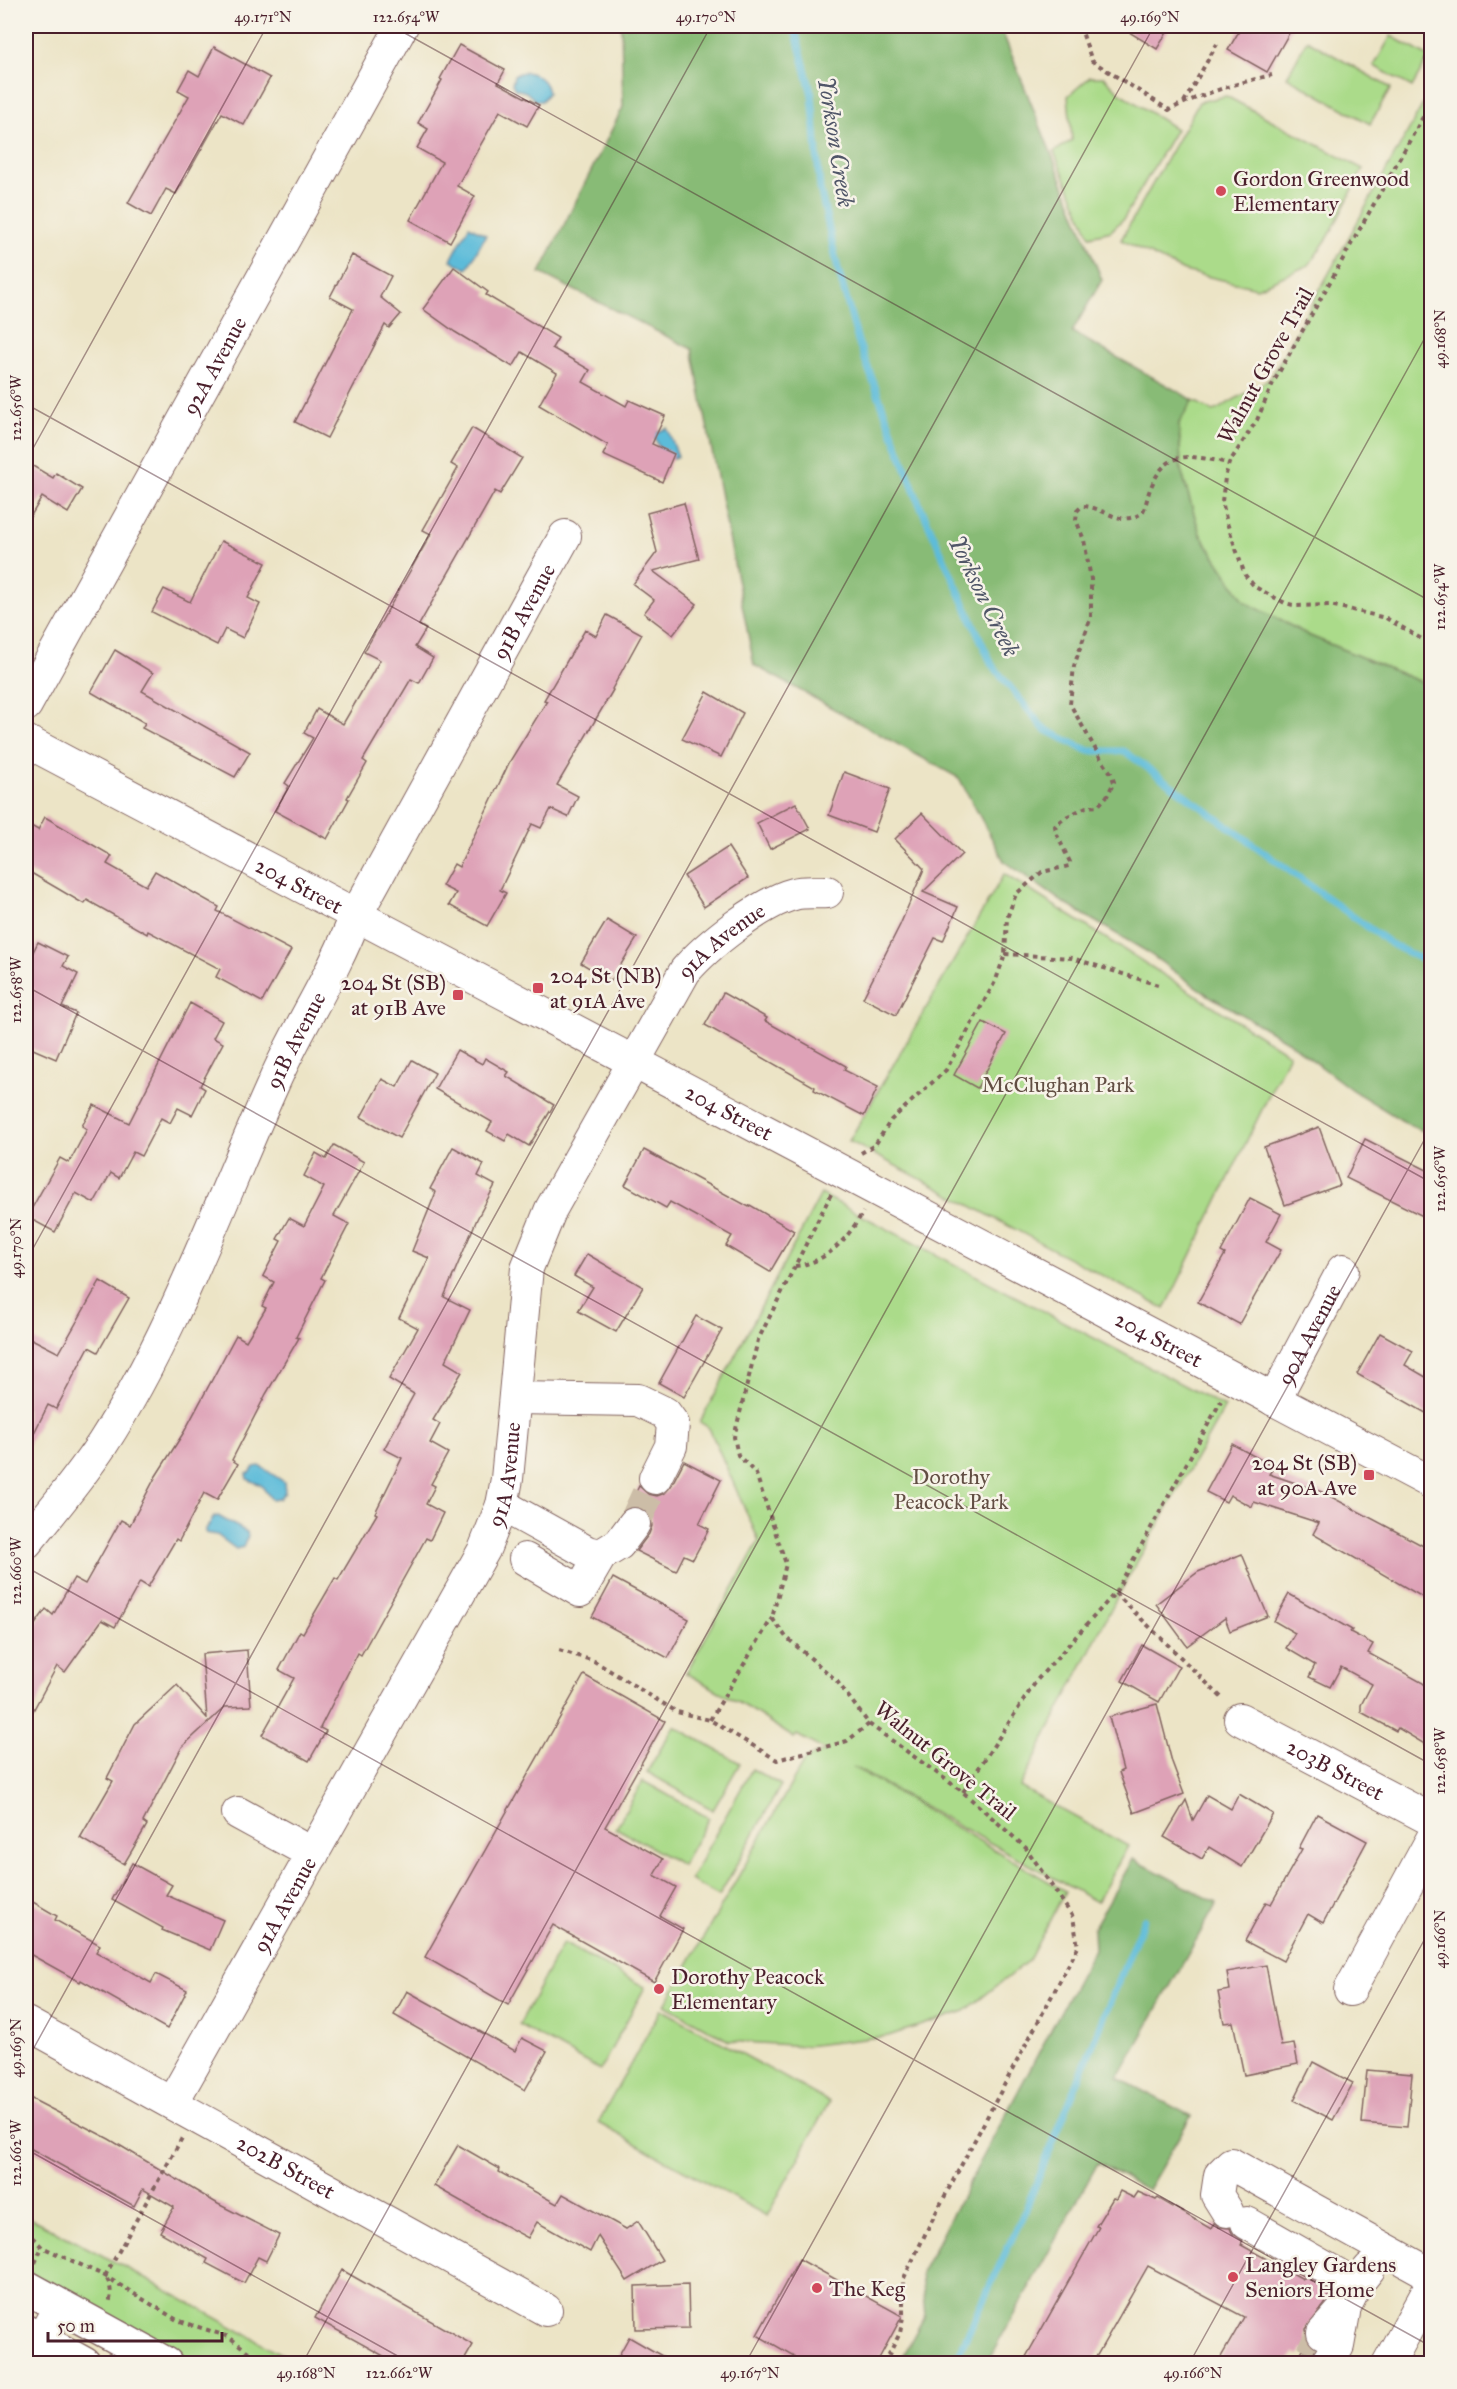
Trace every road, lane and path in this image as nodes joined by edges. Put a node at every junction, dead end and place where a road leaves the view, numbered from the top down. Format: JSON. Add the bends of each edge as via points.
{"nodes":[{"id":1,"x":402,"y":26,"type":"edge"},
{"id":2,"x":1080,"y":26,"type":"edge"},
{"id":3,"x":1217,"y":44,"type":"dead end"},
{"id":4,"x":1431,"y":50,"type":"edge"},
{"id":5,"x":1431,"y":62,"type":"edge"},
{"id":6,"x":1272,"y":75,"type":"dead end"},
{"id":7,"x":1431,"y":101,"type":"edge"},
{"id":8,"x":1184,"y":102,"type":"junction"},
{"id":9,"x":1229,"y":463,"type":"junction"},
{"id":10,"x":565,"y":536,"type":"dead end"},
{"id":11,"x":1431,"y":645,"type":"edge"},
{"id":12,"x":26,"y":705,"type":"edge"},
{"id":13,"x":26,"y":741,"type":"edge"},
{"id":14,"x":827,"y":892,"type":"dead end"},
{"id":15,"x":356,"y":915,"type":"junction"},
{"id":16,"x":1005,"y":954,"type":"junction"},
{"id":17,"x":1158,"y":985,"type":"dead end"},
{"id":18,"x":633,"y":1062,"type":"junction"},
{"id":19,"x":856,"y":1155,"type":"dead end"},
{"id":20,"x":833,"y":1191,"type":"dead end"},
{"id":21,"x":865,"y":1209,"type":"dead end"},
{"id":22,"x":795,"y":1266,"type":"junction"},
{"id":23,"x":1344,"y":1270,"type":"dead end"},
{"id":24,"x":515,"y":1398,"type":"junction"},
{"id":25,"x":1223,"y":1398,"type":"dead end"},
{"id":26,"x":1274,"y":1400,"type":"junction"},
{"id":27,"x":655,"y":1478,"type":"tunnel mouth"},
{"id":28,"x":1431,"y":1484,"type":"edge"},
{"id":29,"x":502,"y":1505,"type":"junction"},
{"id":30,"x":634,"y":1524,"type":"tunnel mouth"},
{"id":31,"x":26,"y":1543,"type":"edge"},
{"id":32,"x":601,"y":1555,"type":"junction"},
{"id":33,"x":525,"y":1559,"type":"dead end"},
{"id":34,"x":1115,"y":1593,"type":"junction"},
{"id":35,"x":772,"y":1618,"type":"junction"},
{"id":36,"x":559,"y":1650,"type":"dead end"},
{"id":37,"x":1215,"y":1690,"type":"dead end"},
{"id":38,"x":1240,"y":1719,"type":"dead end"},
{"id":39,"x":710,"y":1720,"type":"junction"},
{"id":40,"x":870,"y":1724,"type":"junction"},
{"id":41,"x":963,"y":1792,"type":"junction"},
{"id":42,"x":238,"y":1813,"type":"dead end"},
{"id":43,"x":1431,"y":1820,"type":"edge"},
{"id":44,"x":1431,"y":1839,"type":"edge"},
{"id":45,"x":313,"y":1854,"type":"junction"},
{"id":46,"x":1350,"y":1990,"type":"dead end"},
{"id":47,"x":26,"y":2023,"type":"edge"},
{"id":48,"x":172,"y":2103,"type":"junction"},
{"id":49,"x":183,"y":2138,"type":"dead end"},
{"id":50,"x":26,"y":2231,"type":"edge"},
{"id":51,"x":42,"y":2247,"type":"junction"},
{"id":52,"x":1384,"y":2249,"type":"junction"},
{"id":53,"x":1431,"y":2275,"type":"edge"},
{"id":54,"x":105,"y":2276,"type":"junction"},
{"id":55,"x":29,"y":2278,"type":"edge"},
{"id":56,"x":1431,"y":2283,"type":"edge"},
{"id":57,"x":1350,"y":2297,"type":"junction"},
{"id":58,"x":60,"y":2306,"type":"junction"},
{"id":59,"x":108,"y":2308,"type":"dead end"},
{"id":60,"x":546,"y":2310,"type":"dead end"},
{"id":61,"x":31,"y":2345,"type":"edge"},
{"id":62,"x":1319,"y":2354,"type":"tunnel mouth"},
{"id":63,"x":84,"y":2364,"type":"edge"},
{"id":64,"x":166,"y":2364,"type":"edge"},
{"id":65,"x":264,"y":2364,"type":"edge"},
{"id":66,"x":884,"y":2364,"type":"edge"},
{"id":67,"x":1388,"y":2364,"type":"edge"}],
"edges":[{"from":1,"to":12,"type":"street","name":"92A Avenue"},
{"from":2,"to":8,"type":"path","via":[[1092,61],[1169,110]]},
{"from":3,"to":8,"type":"path"},
{"from":4,"to":5,"type":"path","via":[[1426,59]]},
{"from":6,"to":8,"type":"path"},
{"from":7,"to":9,"type":"path","name":"Walnut Grove Trail","via":[[1273,383],[1257,420]]},
{"from":9,"to":11,"type":"path","via":[[1222,501],[1238,558],[1255,587],[1297,606],[1330,605],[1386,618]]},
{"from":9,"to":16,"type":"path","name":"Walnut Grove Trail","via":[[1185,456],[1166,462],[1142,513],[1130,519],[1090,506],[1082,506],[1077,512],[1091,579],[1091,617],[1074,666],[1070,704],[1114,782],[1098,806],[1086,807],[1055,826],[1069,866],[1042,872],[1016,894],[1007,918]]},
{"from":10,"to":15,"type":"street","name":"91B Avenue"},
{"from":13,"to":15,"type":"street","name":"204 Street"},
{"from":14,"to":18,"type":"street","name":"91A Avenue","via":[[794,894],[773,903],[702,951],[685,971]]},
{"from":15,"to":18,"type":"street","name":"204 Street"},
{"from":15,"to":31,"type":"street","name":"91B Avenue","via":[[342,951],[275,1079],[180,1299],[138,1382],[103,1442]]},
{"from":16,"to":17,"type":"path","via":[[1072,958]]},
{"from":16,"to":19,"type":"path","via":[[996,980],[946,1070],[891,1120],[875,1145]]},
{"from":18,"to":24,"type":"street","name":"91A Avenue","via":[[551,1209],[527,1268]]},
{"from":18,"to":26,"type":"street","name":"204 Street"},
{"from":20,"to":22,"type":"path"},
{"from":21,"to":22,"type":"path","via":[[840,1244],[806,1265]]},
{"from":22,"to":35,"type":"path","via":[[758,1340],[734,1437],[738,1455],[756,1474],[786,1564]]},
{"from":23,"to":26,"type":"street","name":"90A Avenue"},
{"from":24,"to":27,"type":"street","via":[[638,1400],[665,1413],[673,1424],[671,1446]]},
{"from":24,"to":29,"type":"street","name":"91A Avenue"},
{"from":25,"to":34,"type":"path"},
{"from":26,"to":28,"type":"street","name":"204 Street"},
{"from":29,"to":32,"type":"street","via":[[587,1552]]},
{"from":29,"to":45,"type":"street","name":"91A Avenue","via":[[484,1550]]},
{"from":30,"to":32,"type":"street","via":[[619,1544]]},
{"from":32,"to":33,"type":"street","via":[[580,1591]]},
{"from":34,"to":37,"type":"path"},
{"from":34,"to":41,"type":"path","via":[[1037,1680]]},
{"from":35,"to":39,"type":"path"},
{"from":35,"to":40,"type":"path","name":"Walnut Grove Trail","via":[[786,1637],[836,1680]]},
{"from":36,"to":39,"type":"path","via":[[594,1661],[677,1712]]},
{"from":38,"to":43,"type":"street","name":"203B Street"},
{"from":39,"to":40,"type":"path","via":[[777,1760],[847,1741]]},
{"from":40,"to":41,"type":"path","name":"Walnut Grove Trail"},
{"from":41,"to":66,"type":"path","name":"Walnut Grove Trail","via":[[1026,1848],[1073,1917],[1078,1947],[903,2280],[900,2333]]},
{"from":42,"to":45,"type":"street"},
{"from":44,"to":46,"type":"street"},
{"from":45,"to":48,"type":"street","name":"91A Avenue"},
{"from":47,"to":48,"type":"street","name":"202B Street"},
{"from":48,"to":60,"type":"street","name":"202B Street"},
{"from":49,"to":54,"type":"path"},
{"from":50,"to":51,"type":"path"},
{"from":51,"to":54,"type":"path"},
{"from":51,"to":55,"type":"path"},
{"from":52,"to":53,"type":"street"},
{"from":52,"to":57,"type":"street"},
{"from":52,"to":57,"type":"street","via":[[1232,2164],[1220,2175],[1217,2195],[1237,2217]]},
{"from":54,"to":59,"type":"path","via":[[110,2284]]},
{"from":54,"to":65,"type":"path","via":[[177,2320],[229,2337]]},
{"from":55,"to":58,"type":"main road"},
{"from":56,"to":67,"type":"street"},
{"from":57,"to":62,"type":"street","via":[[1338,2346]]},
{"from":58,"to":61,"type":"street"},
{"from":58,"to":64,"type":"main road"},
{"from":61,"to":63,"type":"main road"}]}
